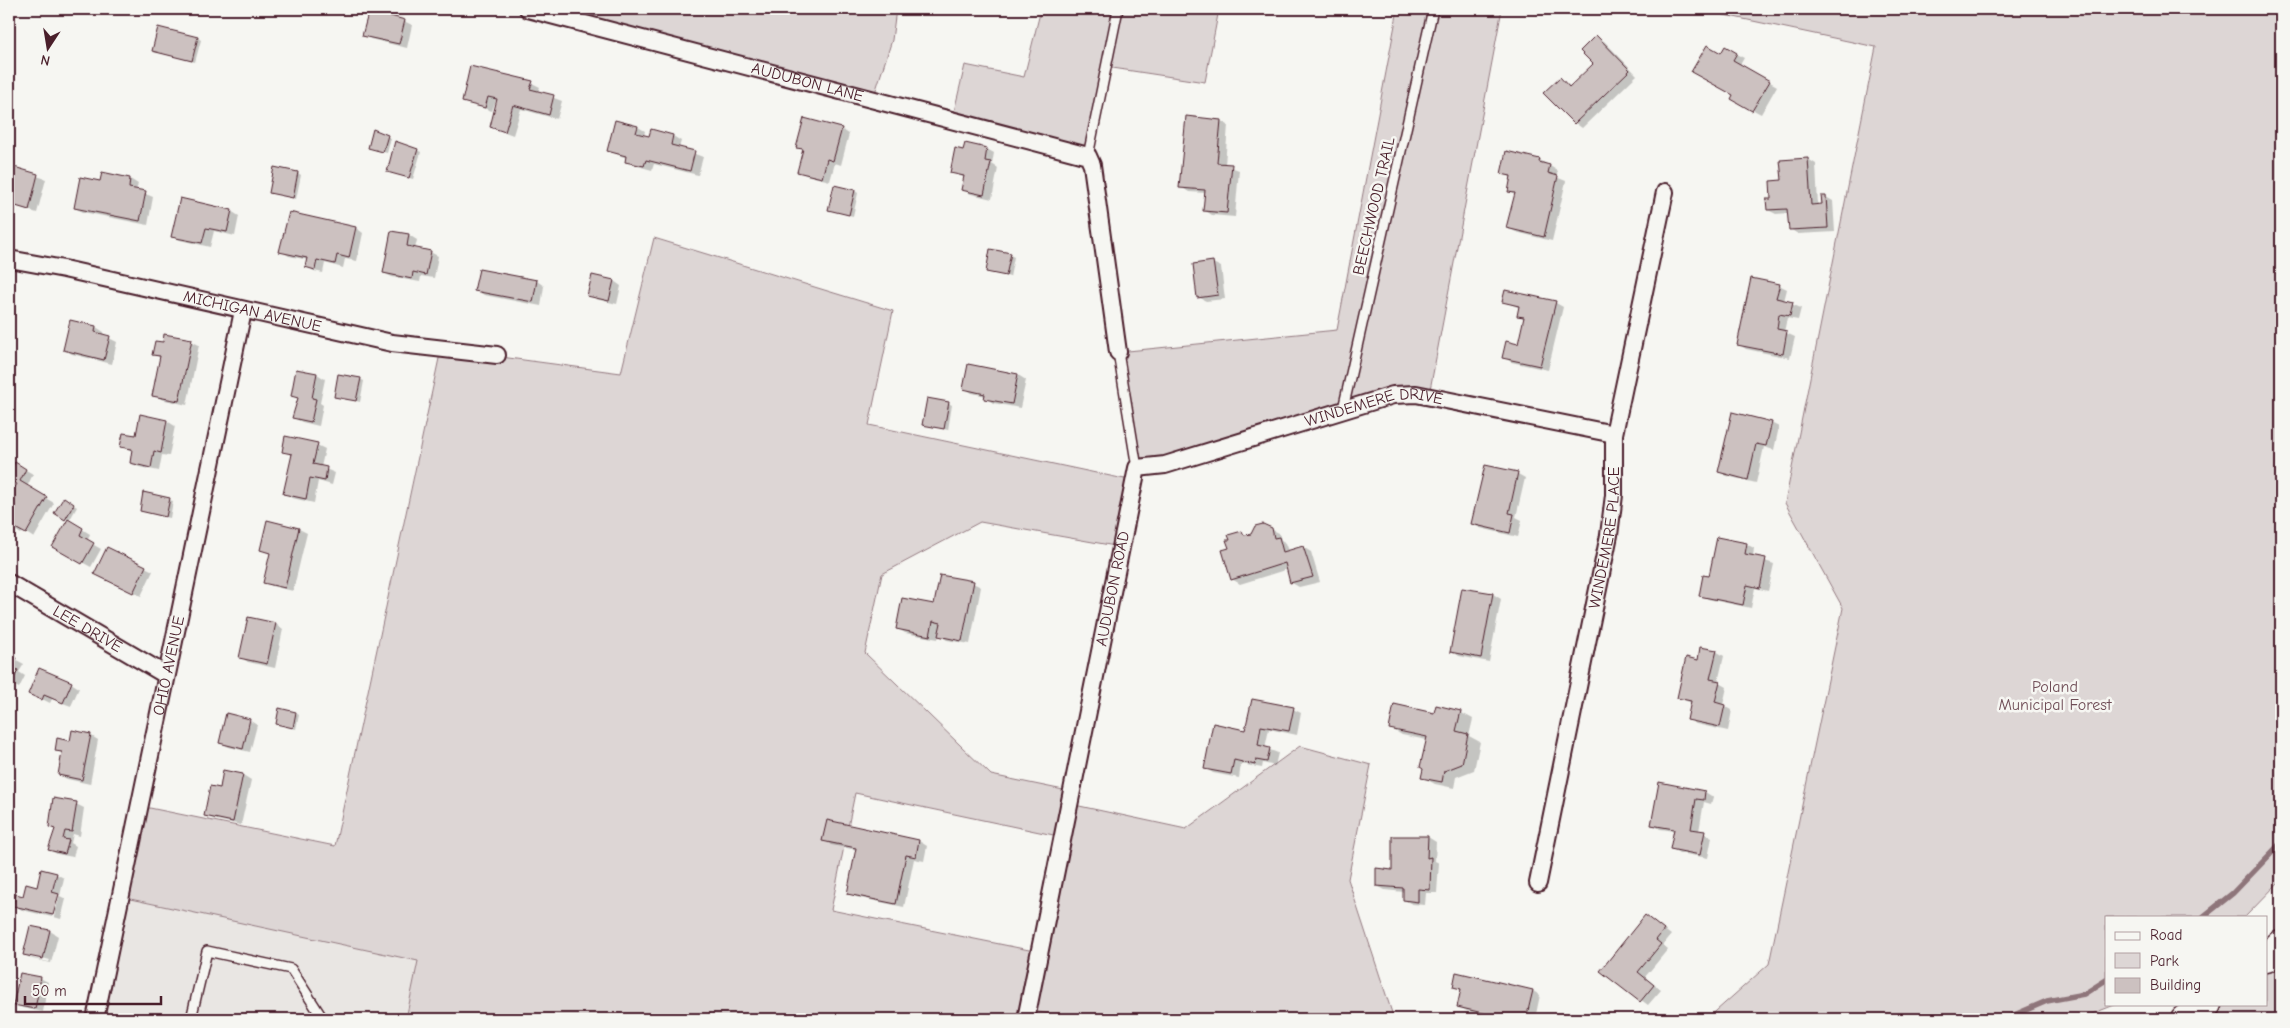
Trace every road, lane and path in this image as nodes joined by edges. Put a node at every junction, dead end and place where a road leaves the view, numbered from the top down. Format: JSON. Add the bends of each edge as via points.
{"nodes":[{"id":1,"x":528,"y":9,"type":"edge"},
{"id":2,"x":1118,"y":9,"type":"edge"},
{"id":3,"x":1433,"y":9,"type":"edge"},
{"id":4,"x":1088,"y":156,"type":"junction"},
{"id":5,"x":1665,"y":192,"type":"dead end"},
{"id":6,"x":9,"y":259,"type":"edge"},
{"id":7,"x":243,"y":311,"type":"junction"},
{"id":8,"x":1118,"y":352,"type":"joint"},
{"id":9,"x":497,"y":355,"type":"dead end"},
{"id":10,"x":1343,"y":409,"type":"junction"},
{"id":11,"x":1614,"y":434,"type":"junction"},
{"id":12,"x":1137,"y":468,"type":"junction"},
{"id":13,"x":9,"y":583,"type":"edge"},
{"id":14,"x":166,"y":675,"type":"junction"},
{"id":15,"x":1538,"y":883,"type":"dead end"},
{"id":16,"x":2281,"y":944,"type":"edge"},
{"id":17,"x":2268,"y":956,"type":"edge"},
{"id":18,"x":2204,"y":1006,"type":"edge"},
{"id":19,"x":95,"y":1019,"type":"edge"},
{"id":20,"x":191,"y":1019,"type":"edge"},
{"id":21,"x":323,"y":1019,"type":"edge"},
{"id":22,"x":1026,"y":1019,"type":"edge"},
{"id":23,"x":2185,"y":1019,"type":"edge"}],
"edges":[{"from":1,"to":4,"type":"street","name":"AUDUBON LANE"},
{"from":2,"to":4,"type":"lane"},
{"from":3,"to":10,"type":"lane","name":"BEECHWOOD TRAIL"},
{"from":4,"to":8,"type":"street","name":"AUDUBON ROAD","via":[[1092,165]]},
{"from":5,"to":11,"type":"street","name":"WINDEMERE PLACE"},
{"from":6,"to":7,"type":"street","name":"MICHIGAN AVENUE","via":[[207,300]]},
{"from":7,"to":9,"type":"street","name":"MICHIGAN AVENUE","via":[[392,343]]},
{"from":7,"to":14,"type":"street","name":"OHIO AVENUE"},
{"from":8,"to":12,"type":"lane","name":"AUDUBON ROAD"},
{"from":10,"to":11,"type":"street","name":"WINDEMERE DRIVE","via":[[1393,396],[1416,394]]},
{"from":10,"to":12,"type":"street","name":"WINDEMERE DRIVE","via":[[1165,464]]},
{"from":11,"to":15,"type":"street","name":"WINDEMERE PLACE","via":[[1614,495],[1609,535]]},
{"from":12,"to":22,"type":"street","name":"AUDUBON ROAD"},
{"from":13,"to":14,"type":"street","name":"LEE DRIVE"},
{"from":14,"to":19,"type":"street","name":"OHIO AVENUE"},
{"from":16,"to":17,"type":"highway"},
{"from":18,"to":23,"type":"highway"},
{"from":20,"to":21,"type":"lane","via":[[207,950],[291,969]]}]}
